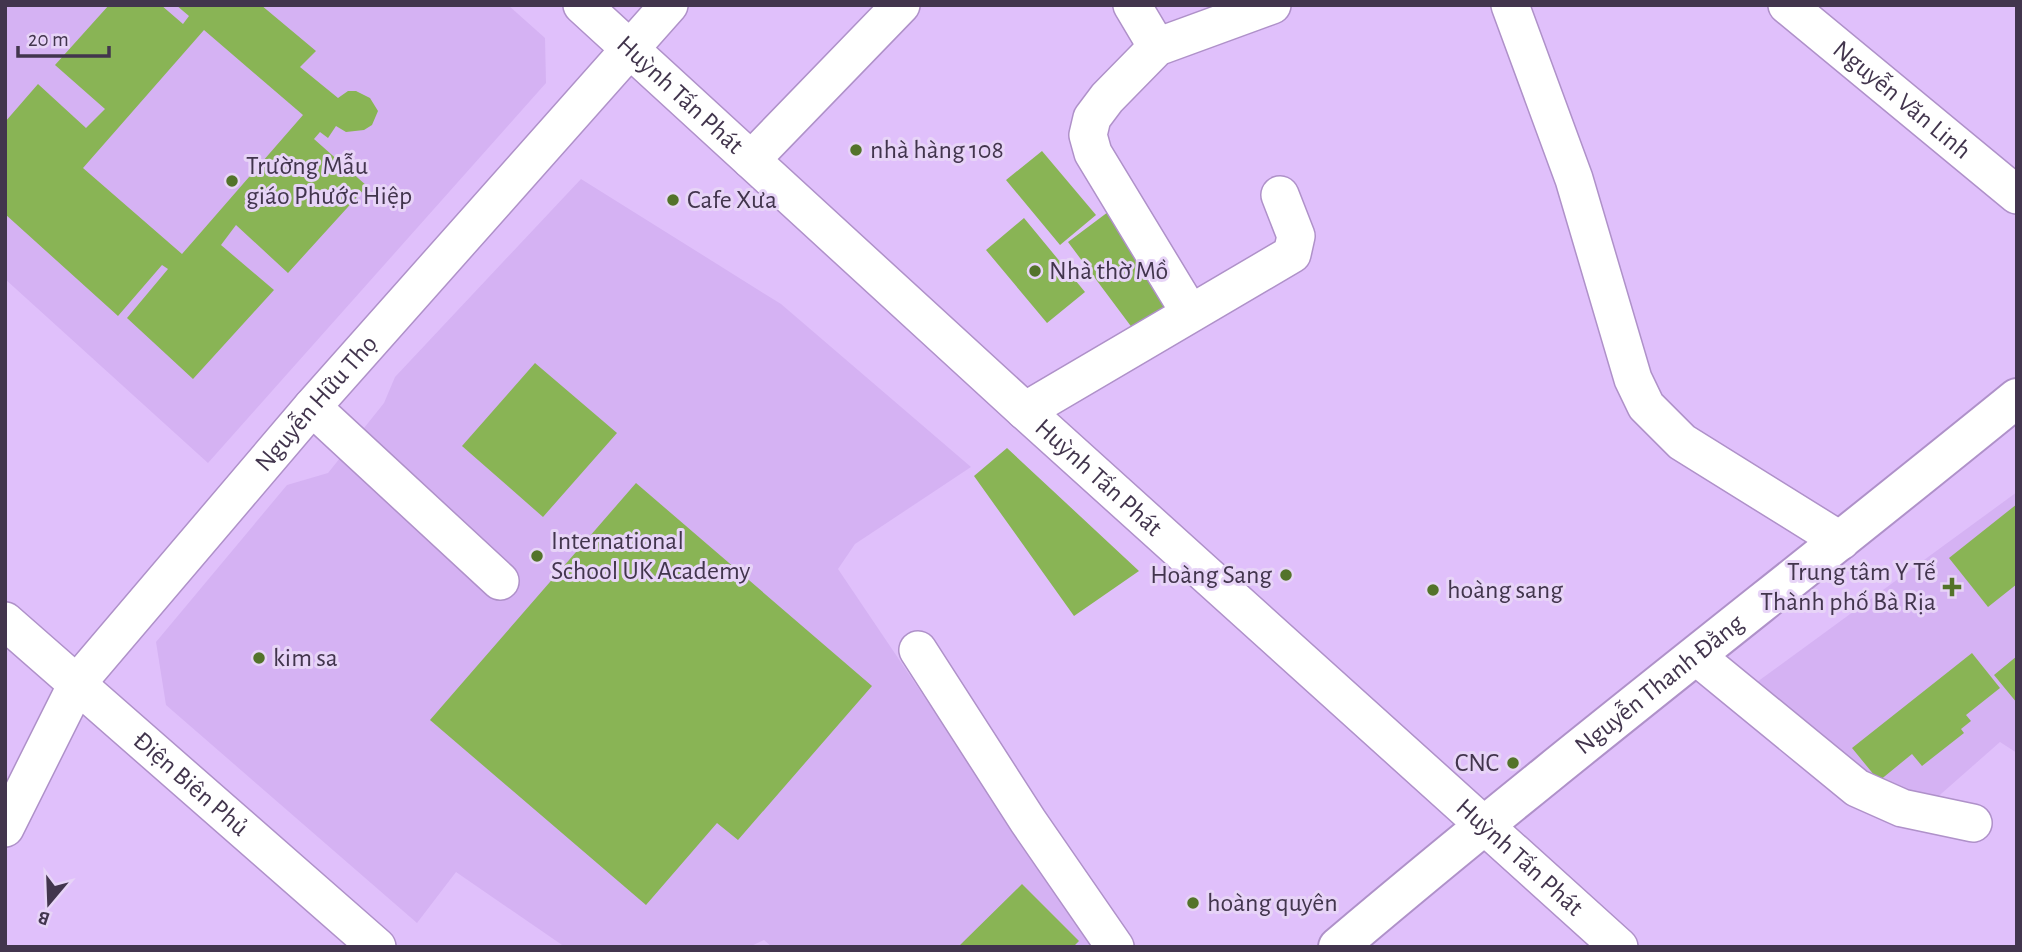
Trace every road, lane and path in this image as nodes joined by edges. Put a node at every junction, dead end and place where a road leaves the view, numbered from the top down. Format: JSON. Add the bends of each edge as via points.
{"nodes":[{"id":1,"x":582,"y":5,"type":"edge"},
{"id":2,"x":669,"y":5,"type":"edge"},
{"id":3,"x":901,"y":5,"type":"edge"},
{"id":4,"x":1132,"y":5,"type":"edge"},
{"id":5,"x":1272,"y":5,"type":"edge"},
{"id":6,"x":1510,"y":5,"type":"edge"},
{"id":7,"x":1787,"y":5,"type":"edge"},
{"id":8,"x":1157,"y":47,"type":"junction"},
{"id":9,"x":630,"y":49,"type":"junction"},
{"id":10,"x":751,"y":160,"type":"junction"},
{"id":11,"x":1280,"y":195,"type":"dead end"},
{"id":12,"x":2017,"y":195,"type":"edge"},
{"id":13,"x":1190,"y":313,"type":"junction"},
{"id":14,"x":2017,"y":398,"type":"edge"},
{"id":15,"x":312,"y":407,"type":"junction"},
{"id":16,"x":1025,"y":411,"type":"junction"},
{"id":17,"x":1841,"y":541,"type":"junction"},
{"id":18,"x":500,"y":581,"type":"dead end"},
{"id":19,"x":5,"y":621,"type":"edge"},
{"id":20,"x":918,"y":650,"type":"dead end"},
{"id":21,"x":1696,"y":656,"type":"junction"},
{"id":22,"x":78,"y":682,"type":"junction"},
{"id":23,"x":1973,"y":823,"type":"dead end"},
{"id":24,"x":1483,"y":824,"type":"junction"},
{"id":25,"x":5,"y":828,"type":"edge"},
{"id":26,"x":377,"y":947,"type":"edge"},
{"id":27,"x":1115,"y":947,"type":"edge"},
{"id":28,"x":1338,"y":947,"type":"edge"},
{"id":29,"x":1619,"y":947,"type":"edge"}],
"edges":[{"from":1,"to":9,"type":"street","name":"Huỳnh Tấn Phát"},
{"from":2,"to":9,"type":"street","name":"Nguyễn Hữu Thọ"},
{"from":3,"to":10,"type":"street"},
{"from":4,"to":8,"type":"street"},
{"from":5,"to":8,"type":"street"},
{"from":6,"to":17,"type":"street","via":[[1574,179],[1633,379],[1646,406],[1682,442]]},
{"from":7,"to":12,"type":"street","name":"Nguyễn Văn Linh"},
{"from":8,"to":13,"type":"street","via":[[1107,98],[1092,118],[1088,135],[1093,153]]},
{"from":9,"to":10,"type":"street","name":"Huỳnh Tấn Phát"},
{"from":9,"to":15,"type":"street","name":"Nguyễn Hữu Thọ"},
{"from":10,"to":16,"type":"street","name":"Huỳnh Tấn Phát"},
{"from":11,"to":13,"type":"street","via":[[1296,236],[1292,254]]},
{"from":13,"to":16,"type":"street"},
{"from":14,"to":17,"type":"main road","name":"Nguyễn Thanh Đằng"},
{"from":15,"to":18,"type":"street"},
{"from":15,"to":22,"type":"street","name":"Nguyễn Hữu Thọ"},
{"from":16,"to":24,"type":"street","name":"Huỳnh Tấn Phát"},
{"from":17,"to":21,"type":"main road","name":"Nguyễn Thanh Đằng"},
{"from":19,"to":22,"type":"street","name":"Điện Biên Phủ"},
{"from":20,"to":27,"type":"street"},
{"from":21,"to":23,"type":"street","via":[[1857,788],[1902,808]]},
{"from":21,"to":24,"type":"main road","name":"Nguyễn Thanh Đằng"},
{"from":22,"to":25,"type":"street","name":"Nguyễn Hữu Thọ"},
{"from":22,"to":26,"type":"street","name":"Điện Biên Phủ"},
{"from":24,"to":28,"type":"main road","name":"Nguyễn Thanh Đằng"},
{"from":24,"to":29,"type":"street","name":"Huỳnh Tấn Phát"}]}
